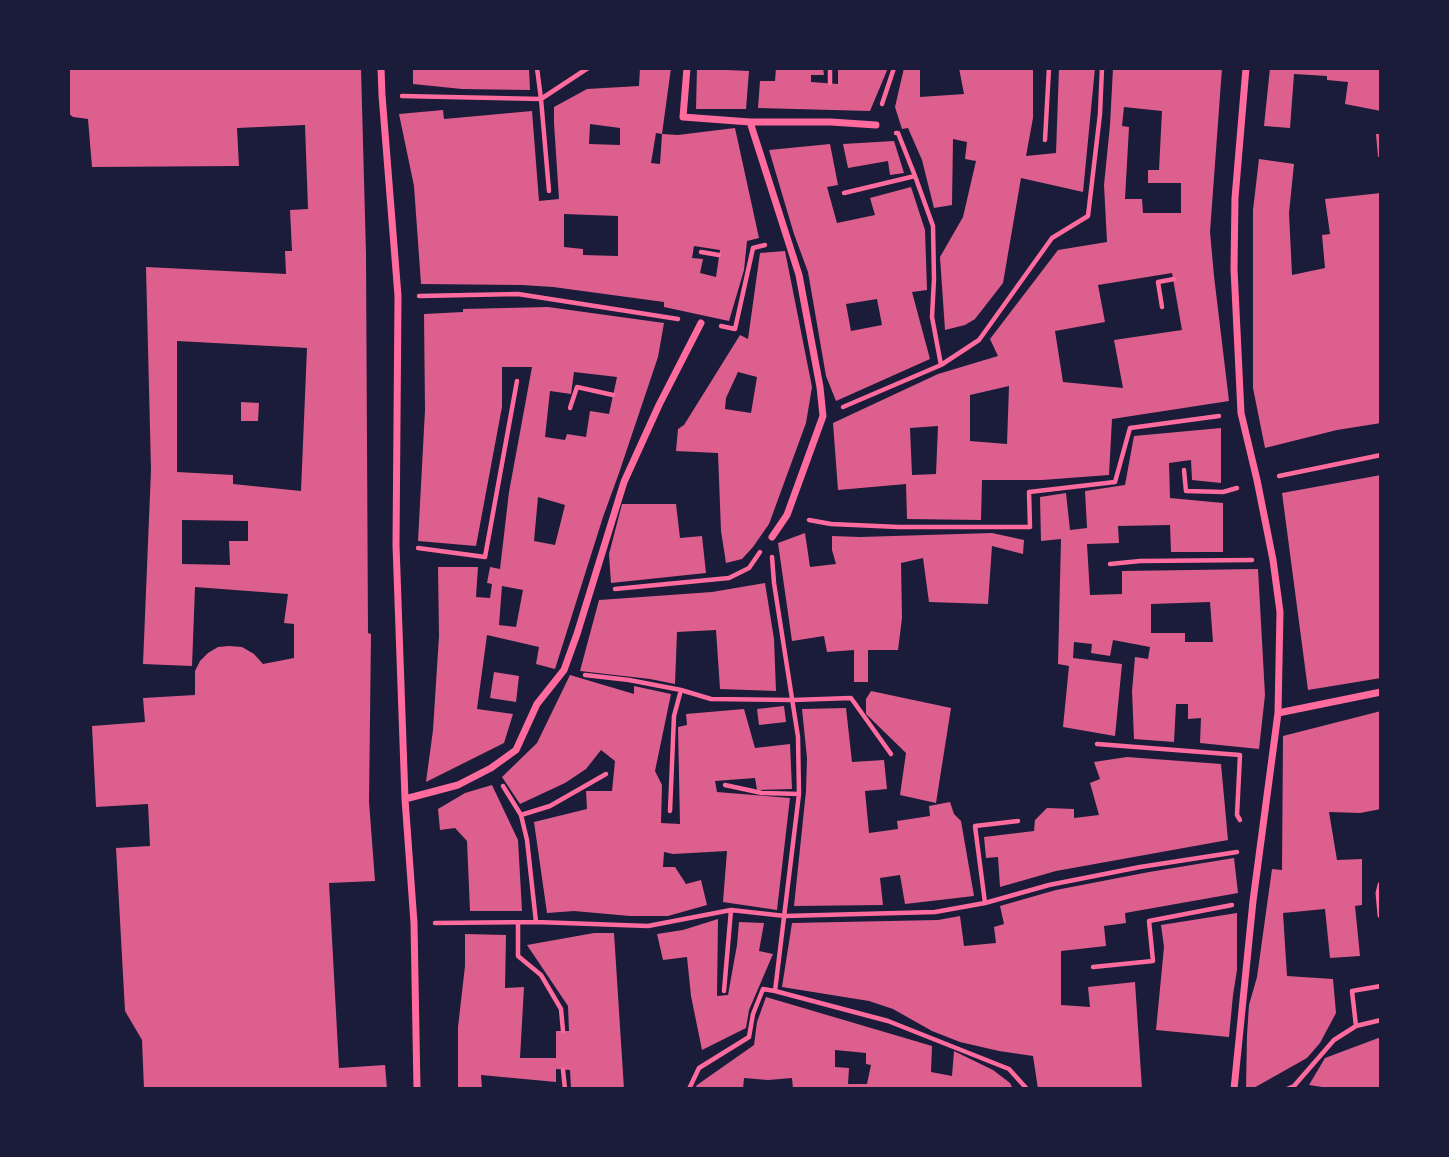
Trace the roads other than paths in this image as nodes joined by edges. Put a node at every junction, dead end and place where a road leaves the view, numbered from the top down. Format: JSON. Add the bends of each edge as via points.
{"nodes":[{"id":1,"x":381,"y":68,"type":"edge"},
{"id":2,"x":687,"y":68,"type":"edge"},
{"id":3,"x":1246,"y":68,"type":"edge"},
{"id":4,"x":750,"y":122,"type":"junction"},
{"id":5,"x":876,"y":125,"type":"road end"},
{"id":6,"x":701,"y":323,"type":"road end"},
{"id":7,"x":772,"y":537,"type":"road end"},
{"id":8,"x":1381,"y":692,"type":"edge"},
{"id":9,"x":1278,"y":713,"type":"junction"},
{"id":10,"x":405,"y":799,"type":"junction"},
{"id":11,"x":1381,"y":885,"type":"edge"},
{"id":12,"x":1381,"y":915,"type":"edge"},
{"id":13,"x":417,"y":1089,"type":"edge"},
{"id":14,"x":1234,"y":1089,"type":"edge"}],
"edges":[{"from":1,"to":10,"type":"street","via":[[398,296],[396,545]]},
{"from":2,"to":4,"type":"street","via":[[683,117]]},
{"from":3,"to":9,"type":"street","via":[[1235,198],[1241,413],[1280,612]]},
{"from":4,"to":5,"type":"street"},
{"from":4,"to":7,"type":"street","via":[[799,275],[823,416],[787,515]]},
{"from":6,"to":10,"type":"street","via":[[624,482],[564,670],[537,704],[516,750],[458,785]]},
{"from":8,"to":9,"type":"street"},
{"from":9,"to":14,"type":"street"},
{"from":10,"to":13,"type":"street","via":[[414,923]]},
{"from":11,"to":12,"type":"street"}]}
